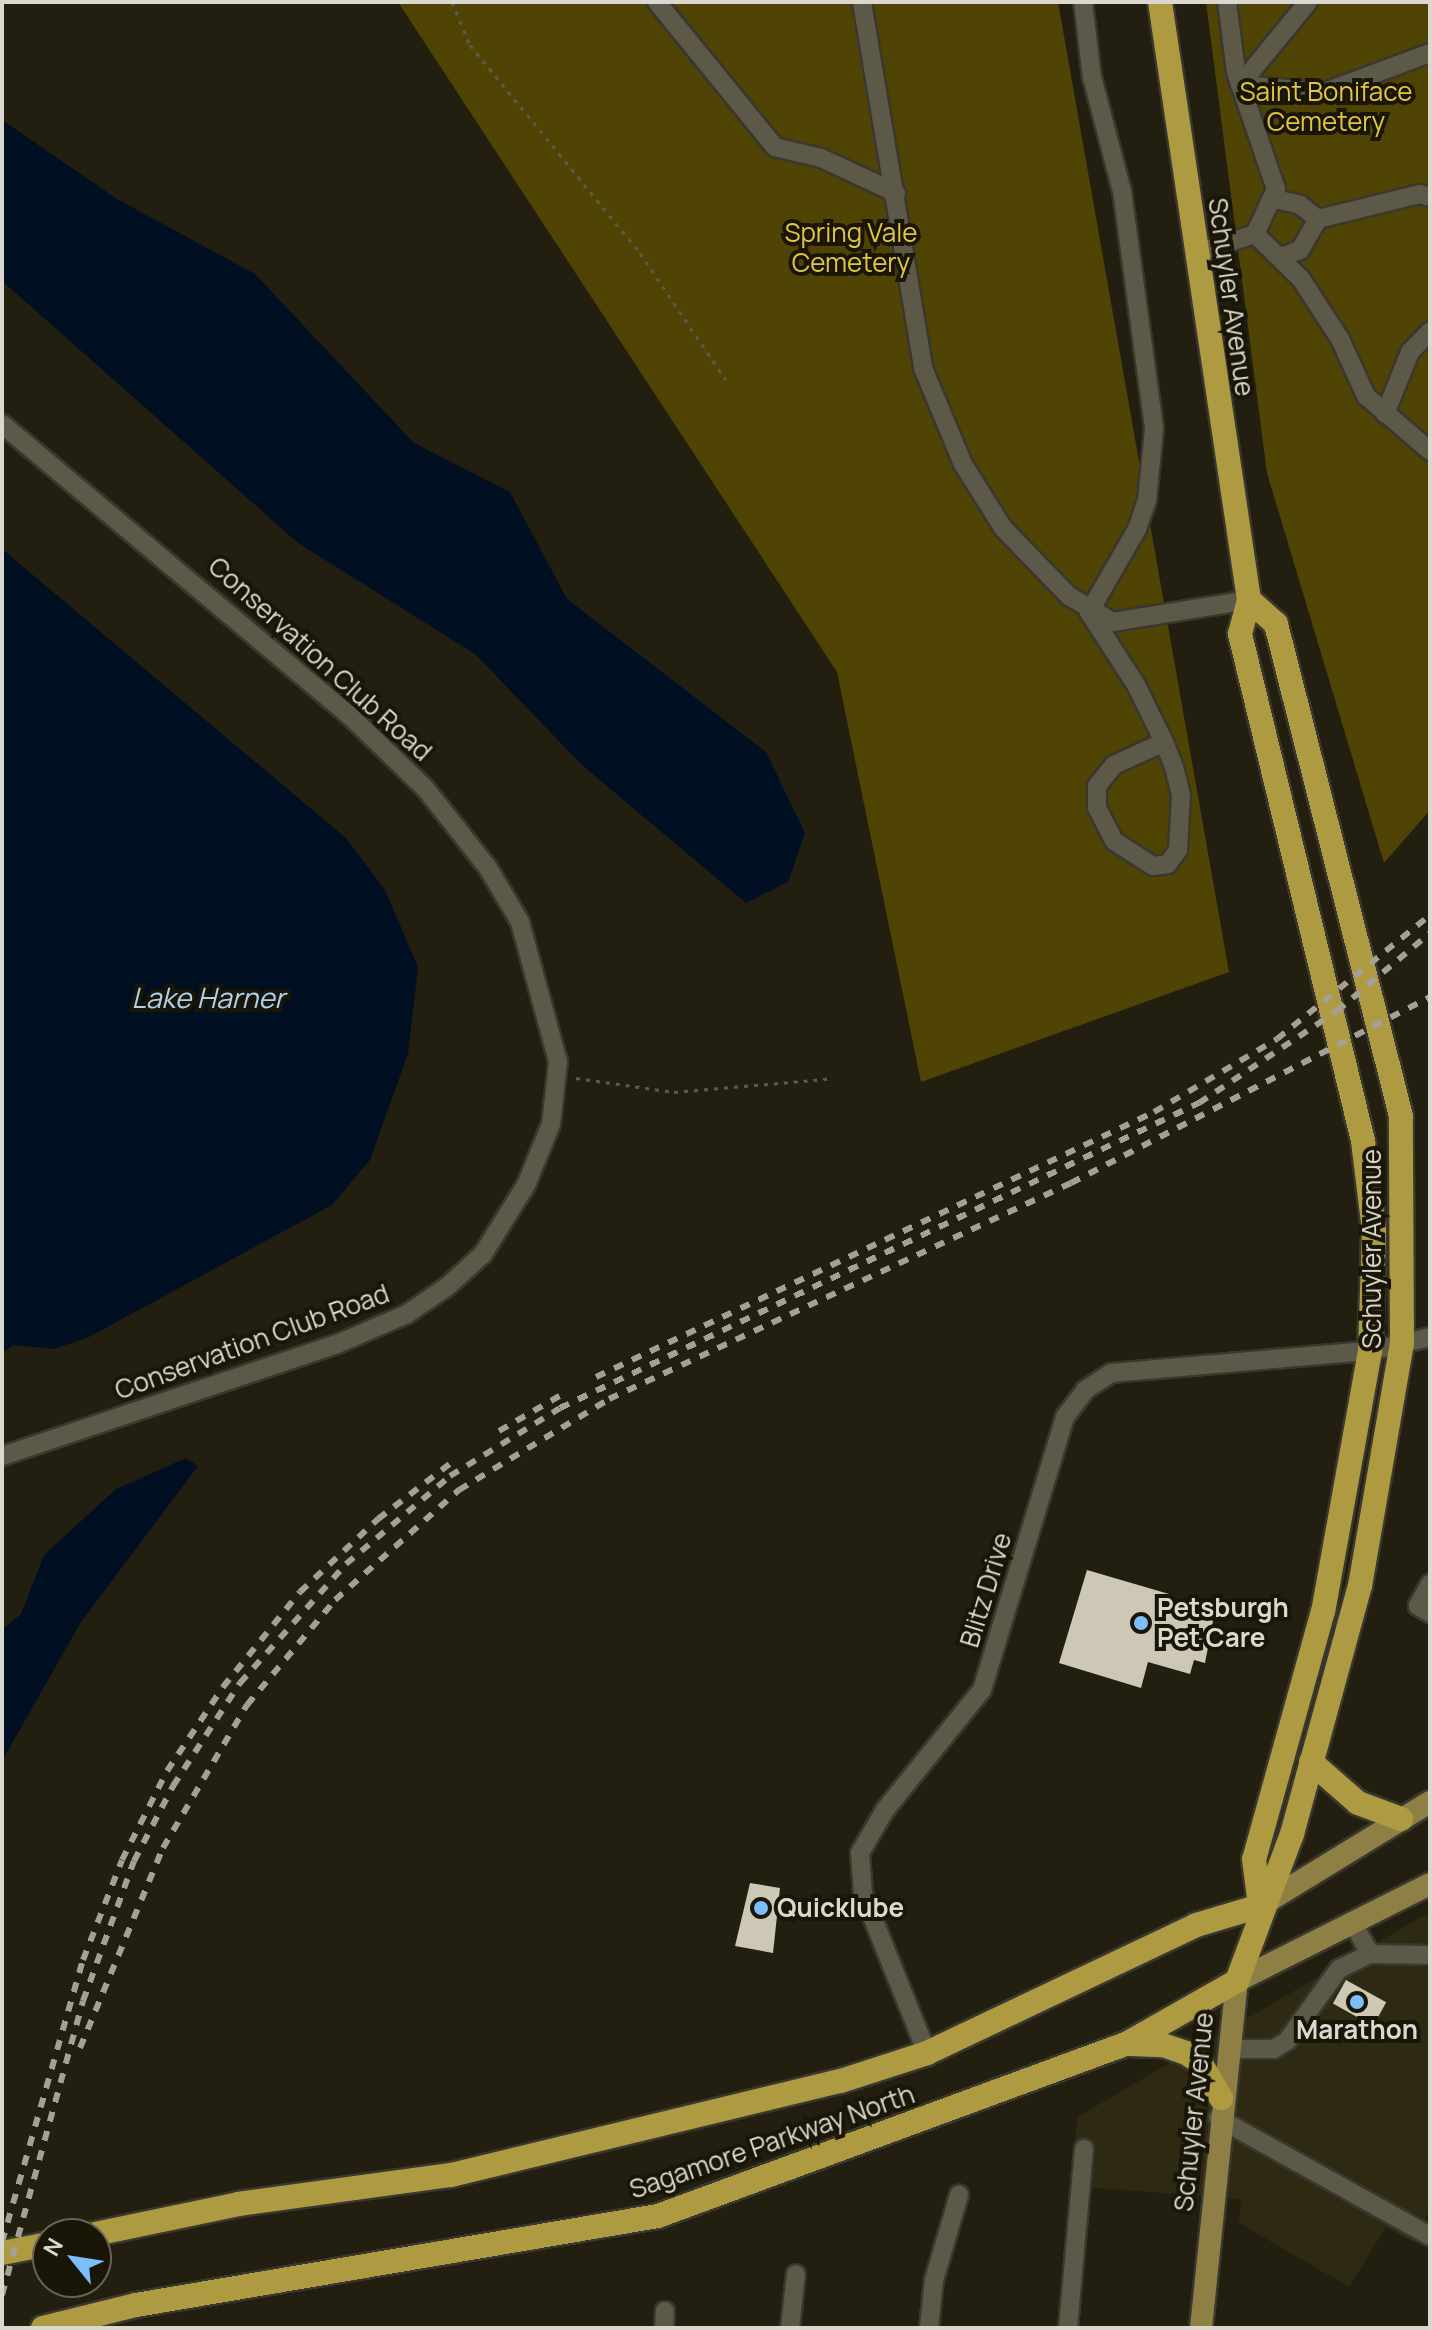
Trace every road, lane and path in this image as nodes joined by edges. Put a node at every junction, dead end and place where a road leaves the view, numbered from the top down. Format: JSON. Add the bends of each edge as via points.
{"nodes":[{"id":1,"x":452,"y":2,"type":"edge"},
{"id":2,"x":657,"y":2,"type":"edge"},
{"id":3,"x":862,"y":2,"type":"edge"},
{"id":4,"x":1083,"y":2,"type":"edge"},
{"id":5,"x":1160,"y":2,"type":"edge"},
{"id":6,"x":1227,"y":2,"type":"edge"},
{"id":7,"x":1308,"y":2,"type":"edge"},
{"id":8,"x":1430,"y":53,"type":"edge"},
{"id":9,"x":1240,"y":85,"type":"junction"},
{"id":10,"x":1427,"y":190,"type":"edge"},
{"id":11,"x":896,"y":193,"type":"junction"},
{"id":12,"x":1275,"y":199,"type":"junction"},
{"id":13,"x":1318,"y":219,"type":"junction"},
{"id":14,"x":1255,"y":234,"type":"junction"},
{"id":15,"x":1196,"y":253,"type":"junction"},
{"id":16,"x":1281,"y":257,"type":"junction"},
{"id":17,"x":1430,"y":331,"type":"edge"},
{"id":18,"x":726,"y":380,"type":"dead end"},
{"id":19,"x":1385,"y":414,"type":"junction"},
{"id":20,"x":2,"y":424,"type":"edge"},
{"id":21,"x":1430,"y":451,"type":"edge"},
{"id":22,"x":1249,"y":600,"type":"junction"},
{"id":23,"x":1089,"y":612,"type":"junction"},
{"id":24,"x":1164,"y":742,"type":"junction"},
{"id":25,"x":556,"y":1075,"type":"junction"},
{"id":26,"x":827,"y":1079,"type":"dead end"},
{"id":27,"x":1430,"y":1337,"type":"edge"},
{"id":28,"x":1402,"y":1343,"type":"junction"},
{"id":29,"x":1370,"y":1351,"type":"junction"},
{"id":30,"x":2,"y":1456,"type":"edge"},
{"id":31,"x":1430,"y":1584,"type":"edge"},
{"id":32,"x":1430,"y":1613,"type":"edge"},
{"id":33,"x":1311,"y":1762,"type":"junction"},
{"id":34,"x":1430,"y":1802,"type":"edge"},
{"id":35,"x":1401,"y":1819,"type":"junction"},
{"id":36,"x":1430,"y":1884,"type":"edge"},
{"id":37,"x":1260,"y":1906,"type":"junction"},
{"id":38,"x":1354,"y":1925,"type":"junction"},
{"id":39,"x":1370,"y":1954,"type":"junction"},
{"id":40,"x":1430,"y":1955,"type":"edge"},
{"id":41,"x":1237,"y":1981,"type":"junction"},
{"id":42,"x":1126,"y":2044,"type":"junction"},
{"id":43,"x":1230,"y":2049,"type":"junction"},
{"id":44,"x":927,"y":2053,"type":"junction"},
{"id":45,"x":1220,"y":2108,"type":"junction"},
{"id":46,"x":1084,"y":2149,"type":"dead end"},
{"id":47,"x":959,"y":2195,"type":"dead end"},
{"id":48,"x":112,"y":2230,"type":"edge"},
{"id":49,"x":1430,"y":2236,"type":"edge"},
{"id":50,"x":32,"y":2247,"type":"edge"},
{"id":51,"x":2,"y":2253,"type":"edge"},
{"id":52,"x":796,"y":2274,"type":"dead end"},
{"id":53,"x":43,"y":2328,"type":"edge"},
{"id":54,"x":790,"y":2328,"type":"edge"},
{"id":55,"x":929,"y":2328,"type":"edge"},
{"id":56,"x":1068,"y":2328,"type":"edge"},
{"id":57,"x":1201,"y":2328,"type":"edge"}],
"edges":[{"from":1,"to":18,"type":"path","via":[[470,45],[640,253]]},
{"from":2,"to":11,"type":"street","via":[[775,147],[821,158]]},
{"from":3,"to":11,"type":"street","via":[[865,47]]},
{"from":4,"to":23,"type":"street","via":[[1092,77],[1122,191],[1154,417],[1147,500]]},
{"from":5,"to":15,"type":"highway","name":"Schuyler Avenue"},
{"from":6,"to":9,"type":"street"},
{"from":7,"to":9,"type":"street"},
{"from":8,"to":9,"type":"street","via":[[1325,92]]},
{"from":9,"to":12,"type":"street"},
{"from":10,"to":13,"type":"street"},
{"from":11,"to":23,"type":"street","via":[[914,328],[936,405],[963,464],[1027,558]]},
{"from":12,"to":13,"type":"street","via":[[1300,205]]},
{"from":12,"to":14,"type":"street"},
{"from":13,"to":16,"type":"street","via":[[1300,250]]},
{"from":14,"to":15,"type":"street"},
{"from":14,"to":16,"type":"street"},
{"from":15,"to":22,"type":"highway","name":"Schuyler Avenue"},
{"from":16,"to":19,"type":"street","via":[[1340,339],[1366,396]]},
{"from":17,"to":19,"type":"street","via":[[1410,352]]},
{"from":19,"to":21,"type":"street"},
{"from":20,"to":25,"type":"street","name":"Conservation Club Road","via":[[378,740],[452,819],[520,922],[544,1002]]},
{"from":22,"to":23,"type":"street","via":[[1113,622]]},
{"from":22,"to":28,"type":"highway","name":"Schuyler Avenue","via":[[1276,624],[1401,1116]]},
{"from":22,"to":29,"type":"highway","name":"Schuyler Avenue","via":[[1240,634],[1363,1141],[1374,1231]]},
{"from":23,"to":24,"type":"street"},
{"from":24,"to":24,"type":"street","via":[[1181,795],[1182,838],[1168,864],[1153,866],[1114,841],[1097,808],[1097,786],[1114,765]]},
{"from":25,"to":26,"type":"path","via":[[674,1092]]},
{"from":25,"to":30,"type":"street","name":"Conservation Club Road","via":[[551,1124],[526,1185],[483,1254],[448,1286],[407,1314],[337,1344]]},
{"from":27,"to":28,"type":"street","name":"Blitz Drive"},
{"from":28,"to":29,"type":"street","name":"Blitz Drive"},
{"from":28,"to":33,"type":"highway","name":"Schuyler Avenue","via":[[1360,1586]]},
{"from":29,"to":37,"type":"highway","name":"Schuyler Avenue","via":[[1323,1611],[1254,1859]]},
{"from":29,"to":44,"type":"street","name":"Blitz Drive","via":[[1111,1373],[1085,1390],[1065,1417],[982,1690],[885,1810],[860,1853],[863,1894]]},
{"from":31,"to":32,"type":"street","via":[[1418,1606]]},
{"from":33,"to":35,"type":"highway","via":[[1358,1803]]},
{"from":33,"to":37,"type":"highway","name":"Schuyler Avenue","via":[[1292,1834]]},
{"from":34,"to":35,"type":"main road","name":"Sagamore Parkway North"},
{"from":35,"to":37,"type":"main road","name":"Sagamore Parkway North"},
{"from":36,"to":38,"type":"main road","name":"Sagamore Parkway North"},
{"from":37,"to":41,"type":"highway","name":"Schuyler Avenue"},
{"from":37,"to":44,"type":"highway","name":"Sagamore Parkway North","via":[[1196,1925]]},
{"from":38,"to":39,"type":"street"},
{"from":38,"to":41,"type":"main road","name":"Sagamore Parkway North"},
{"from":39,"to":40,"type":"street"},
{"from":39,"to":43,"type":"street","via":[[1339,1969],[1287,2041],[1274,2049]]},
{"from":41,"to":42,"type":"highway","name":"Sagamore Parkway North"},
{"from":41,"to":43,"type":"main road","name":"Schuyler Avenue"},
{"from":42,"to":45,"type":"highway","via":[[1163,2045],[1200,2062]]},
{"from":42,"to":53,"type":"highway","name":"Sagamore Parkway North","via":[[658,2216],[136,2305]]},
{"from":43,"to":45,"type":"main road","name":"Schuyler Avenue"},
{"from":44,"to":48,"type":"highway","name":"Sagamore Parkway North","via":[[841,2081],[451,2175],[238,2204]]},
{"from":45,"to":49,"type":"street"},
{"from":45,"to":57,"type":"main road","name":"Schuyler Avenue"},
{"from":46,"to":56,"type":"street"},
{"from":47,"to":55,"type":"street","via":[[934,2280]]},
{"from":50,"to":51,"type":"highway"},
{"from":52,"to":54,"type":"street"}]}
